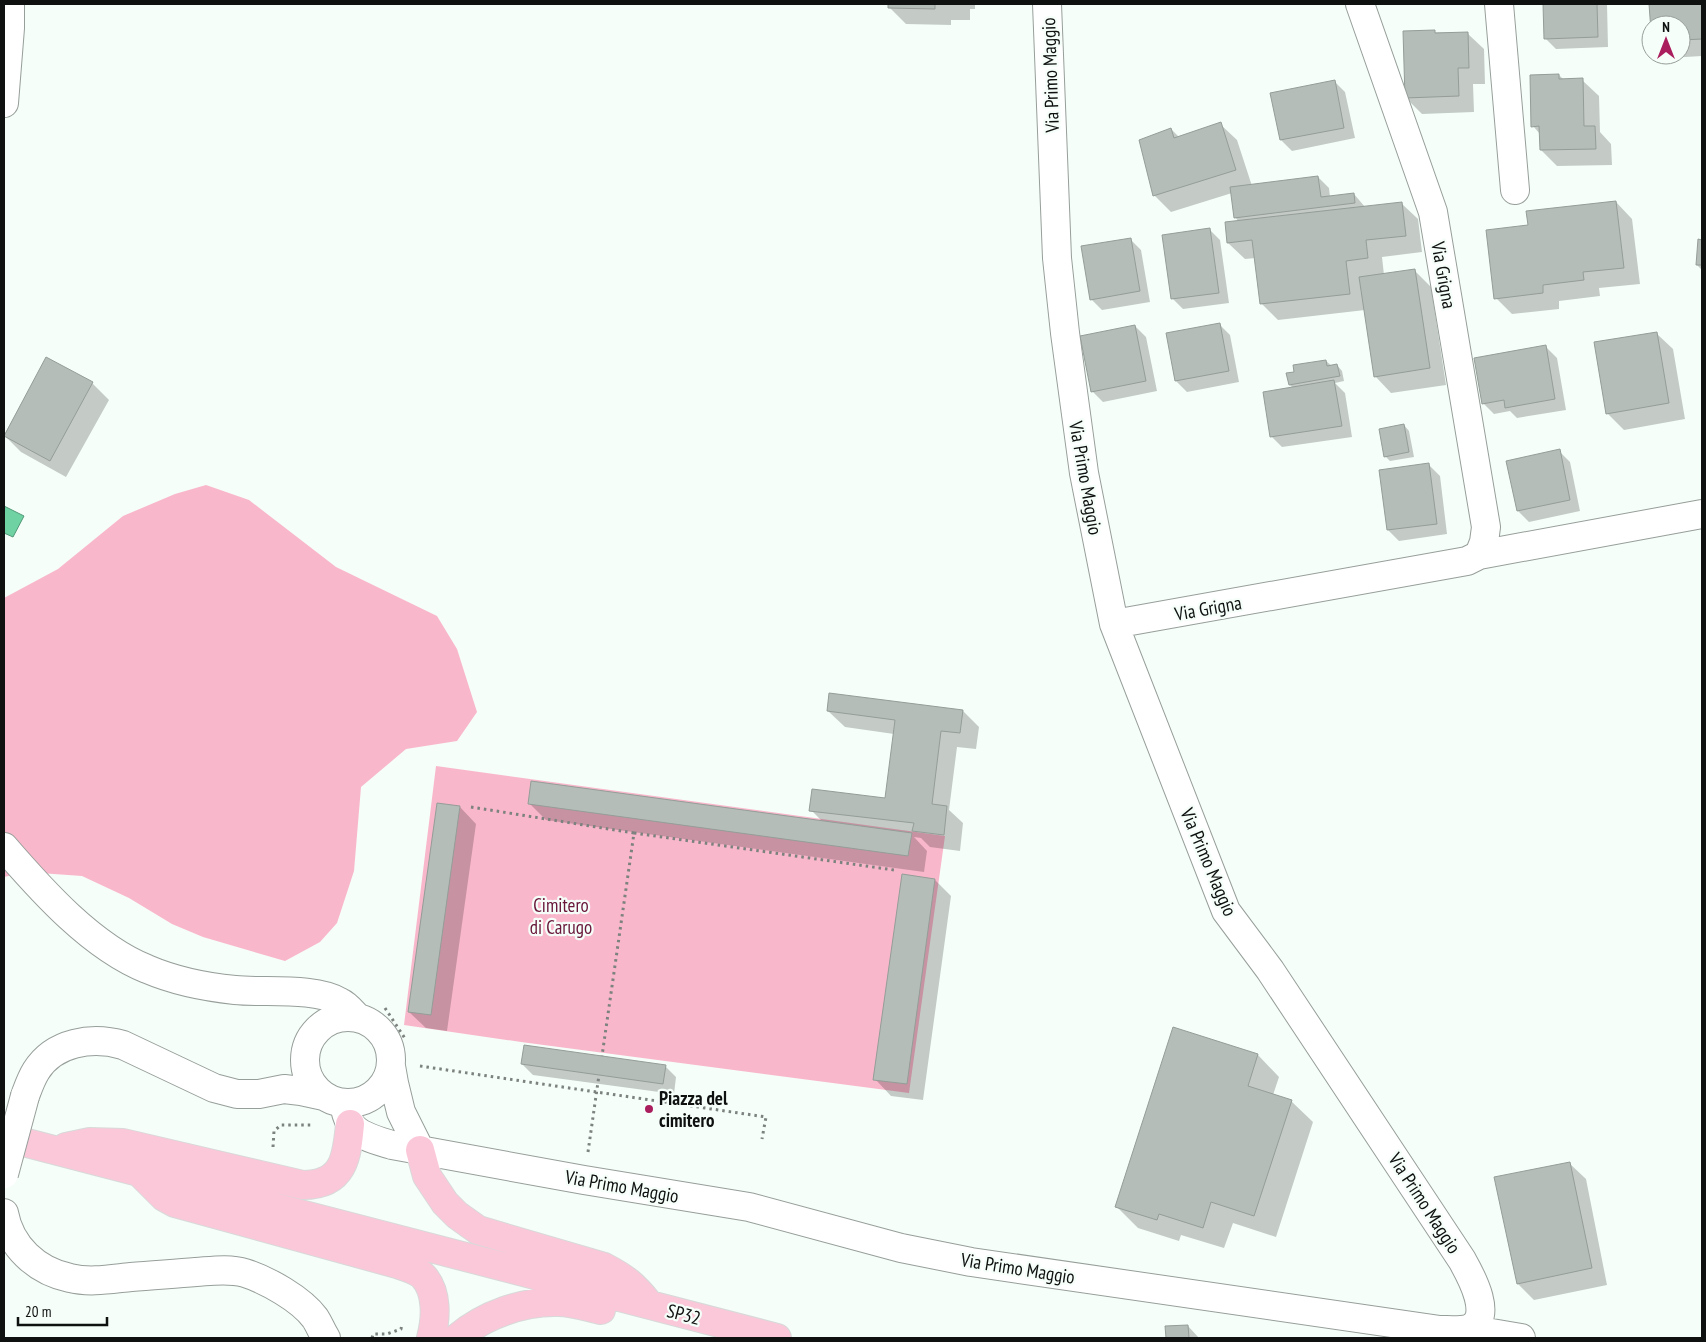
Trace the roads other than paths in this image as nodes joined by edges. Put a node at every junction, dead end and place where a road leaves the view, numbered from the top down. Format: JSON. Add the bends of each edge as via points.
{"nodes":[{"id":1,"x":10,"y":4,"type":"edge"},
{"id":2,"x":1047,"y":4,"type":"edge"},
{"id":3,"x":1360,"y":4,"type":"edge"},
{"id":4,"x":1499,"y":4,"type":"edge"},
{"id":5,"x":4,"y":103,"type":"edge"},
{"id":6,"x":1515,"y":190,"type":"dead end"},
{"id":7,"x":1702,"y":514,"type":"edge"},
{"id":8,"x":1478,"y":555,"type":"junction"},
{"id":9,"x":1114,"y":624,"type":"junction"},
{"id":10,"x":4,"y":847,"type":"edge"},
{"id":11,"x":264,"y":992,"type":"junction"},
{"id":12,"x":357,"y":1017,"type":"junction"},
{"id":13,"x":305,"y":1057,"type":"junction"},
{"id":14,"x":392,"y":1066,"type":"junction"},
{"id":15,"x":284,"y":1089,"type":"junction"},
{"id":16,"x":339,"y":1108,"type":"junction"},
{"id":17,"x":4,"y":1137,"type":"edge"},
{"id":18,"x":55,"y":1150,"type":"junction"},
{"id":19,"x":420,"y":1150,"type":"junction"},
{"id":20,"x":138,"y":1172,"type":"junction"},
{"id":21,"x":4,"y":1174,"type":"edge"},
{"id":22,"x":4,"y":1213,"type":"edge"},
{"id":23,"x":655,"y":1306,"type":"junction"},
{"id":24,"x":1468,"y":1328,"type":"junction"},
{"id":25,"x":326,"y":1338,"type":"edge"},
{"id":26,"x":431,"y":1338,"type":"edge"},
{"id":27,"x":457,"y":1338,"type":"edge"},
{"id":28,"x":777,"y":1338,"type":"edge"},
{"id":29,"x":1521,"y":1338,"type":"edge"}],
"edges":[{"from":1,"to":5,"type":"street"},
{"from":2,"to":9,"type":"street","name":"Via Primo Maggio","via":[[1057,258],[1065,333],[1084,473]]},
{"from":3,"to":8,"type":"street","name":"Via Grigna","via":[[1433,212],[1486,528]]},
{"from":4,"to":6,"type":"street"},
{"from":7,"to":8,"type":"street","name":"Via Grigna"},
{"from":8,"to":9,"type":"street","name":"Via Grigna","via":[[1467,562]]},
{"from":9,"to":24,"type":"street","name":"Via Primo Maggio","via":[[1226,912],[1270,970],[1472,1276],[1481,1307],[1479,1319]]},
{"from":10,"to":11,"type":"street","via":[[84,930],[109,950],[145,969],[182,982]]},
{"from":11,"to":12,"type":"street","via":[[296,992],[326,997],[341,1002]]},
{"from":11,"to":13,"type":"street","via":[[291,1005],[303,1019]]},
{"from":12,"to":13,"type":"street","via":[[344,1016],[320,1026],[311,1036]]},
{"from":12,"to":14,"type":"street","via":[[369,1022],[387,1040]]},
{"from":13,"to":15,"type":"street","via":[[294,1080]]},
{"from":13,"to":16,"type":"street","via":[[308,1078],[314,1088]]},
{"from":14,"to":16,"type":"street","via":[[388,1079],[370,1098]]},
{"from":14,"to":19,"type":"street","via":[[402,1112]]},
{"from":15,"to":16,"type":"street"},
{"from":15,"to":21,"type":"street","bridge":true,"via":[[237,1094],[214,1088],[110,1041],[62,1047],[36,1072],[25,1096]]},
{"from":16,"to":18,"type":"main road","via":[[348,1143],[342,1167],[325,1181],[314,1185],[124,1143],[90,1142]]},
{"from":16,"to":19,"type":"street","name":"Via Primo Maggio","via":[[359,1132],[375,1140]]},
{"from":17,"to":18,"type":"main road","number":"SP32"},
{"from":18,"to":20,"type":"main road","number":"SP32"},
{"from":19,"to":23,"type":"main road","via":[[427,1176],[445,1204],[478,1230],[604,1267],[635,1287]]},
{"from":19,"to":24,"type":"street","name":"Via Primo Maggio","via":[[749,1207],[900,1248],[971,1262],[1440,1330]]},
{"from":20,"to":23,"type":"main road","number":"SP32"},
{"from":20,"to":26,"type":"main road","via":[[174,1204],[397,1264],[422,1275],[432,1294],[435,1319]]},
{"from":22,"to":25,"type":"street","via":[[13,1239],[30,1260],[56,1274],[71,1279],[102,1280],[221,1270],[244,1273],[296,1300],[314,1318]]},
{"from":23,"to":27,"type":"main road","via":[[612,1311],[570,1303],[542,1303],[487,1318]]},
{"from":23,"to":28,"type":"main road","name":"SP32","number":"SP32"},
{"from":24,"to":29,"type":"street"}]}
